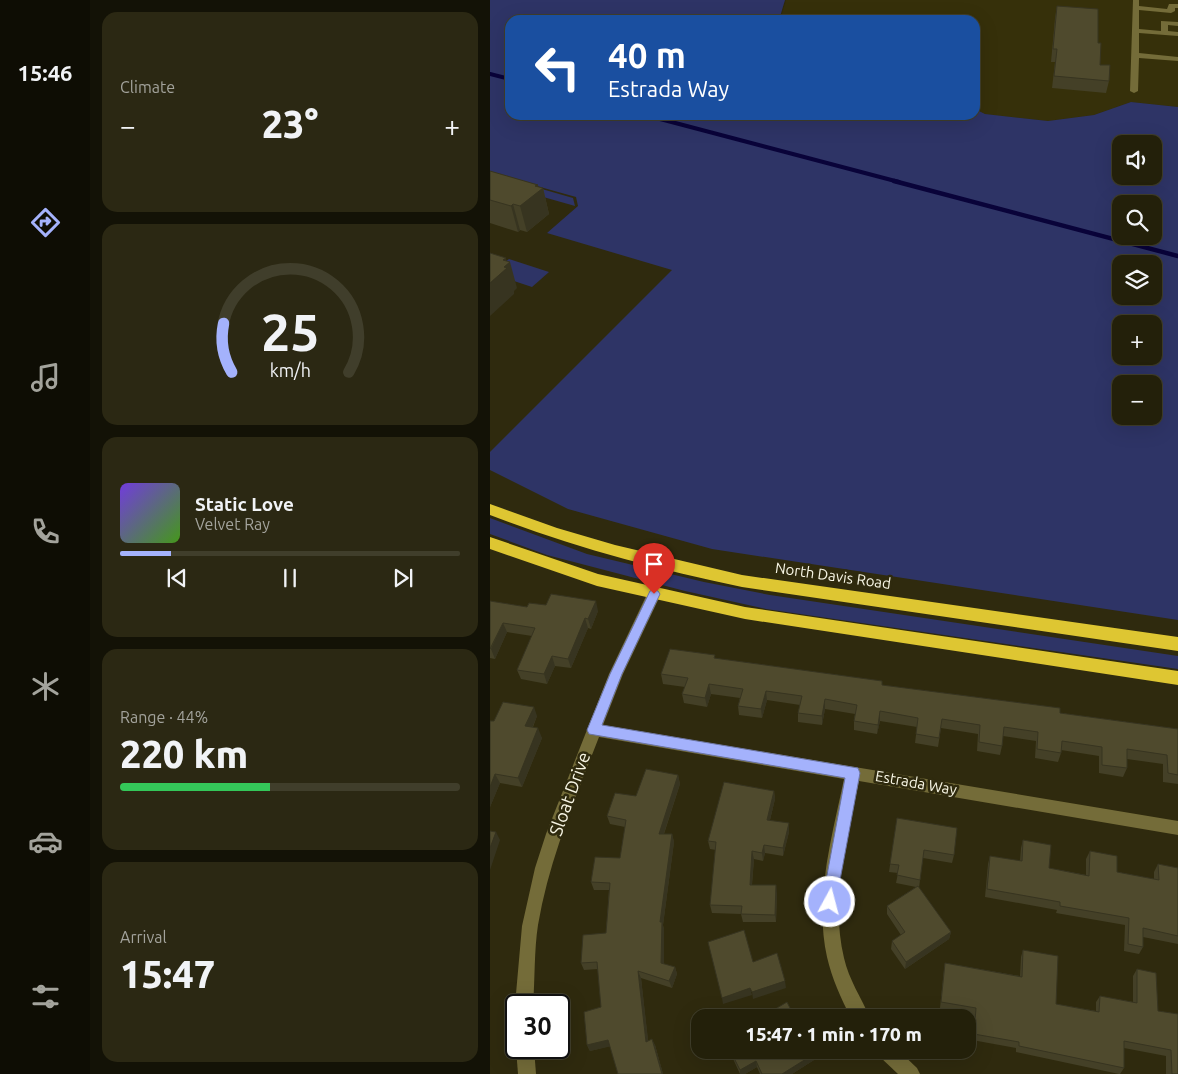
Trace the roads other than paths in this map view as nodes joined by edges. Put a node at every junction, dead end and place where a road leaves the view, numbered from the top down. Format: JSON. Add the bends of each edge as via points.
{"nodes":[{"id":1,"x":1136,"y":4,"type":"edge"},
{"id":2,"x":1178,"y":6,"type":"edge"},
{"id":3,"x":1178,"y":24,"type":"edge"},
{"id":4,"x":1136,"y":31,"type":"junction"},
{"id":5,"x":1165,"y":33,"type":"junction"},
{"id":6,"x":1178,"y":34,"type":"edge"},
{"id":7,"x":1135,"y":56,"type":"junction"},
{"id":8,"x":1178,"y":59,"type":"edge"},
{"id":9,"x":1134,"y":91,"type":"dead end"},
{"id":10,"x":490,"y":509,"type":"edge"},
{"id":11,"x":490,"y":543,"type":"edge"},
{"id":12,"x":654,"y":594,"type":"junction"},
{"id":13,"x":1178,"y":644,"type":"edge"},
{"id":14,"x":1178,"y":678,"type":"edge"},
{"id":15,"x":594,"y":730,"type":"junction"},
{"id":16,"x":853,"y":773,"type":"junction"},
{"id":17,"x":1178,"y":828,"type":"edge"},
{"id":18,"x":524,"y":994,"type":"edge"},
{"id":19,"x":856,"y":1009,"type":"edge"},
{"id":20,"x":526,"y":1059,"type":"edge"},
{"id":21,"x":895,"y":1059,"type":"edge"},
{"id":22,"x":527,"y":1074,"type":"edge"},
{"id":23,"x":911,"y":1074,"type":"edge"}],
"edges":[{"from":1,"to":2,"type":"street","via":[[1171,11],[1171,5]]},
{"from":1,"to":4,"type":"street"},
{"from":3,"to":5,"type":"street","via":[[1164,23]]},
{"from":4,"to":5,"type":"street"},
{"from":4,"to":7,"type":"street"},
{"from":5,"to":6,"type":"street"},
{"from":7,"to":8,"type":"street"},
{"from":7,"to":9,"type":"street"},
{"from":10,"to":13,"type":"highway","name":"North Davis Road","via":[[579,541],[697,572]]},
{"from":11,"to":12,"type":"highway","via":[[589,578]]},
{"from":12,"to":14,"type":"highway","via":[[745,613]]},
{"from":12,"to":15,"type":"street","name":"Sloat Drive"},
{"from":15,"to":16,"type":"street","name":"Estrada Way"},
{"from":15,"to":18,"type":"street","name":"Sloat Drive","via":[[554,834],[535,898],[526,953]]},
{"from":16,"to":17,"type":"street","name":"Estrada Way"},
{"from":16,"to":19,"type":"street","via":[[829,916],[834,954]]},
{"from":20,"to":22,"type":"street"},
{"from":21,"to":23,"type":"street"}]}
